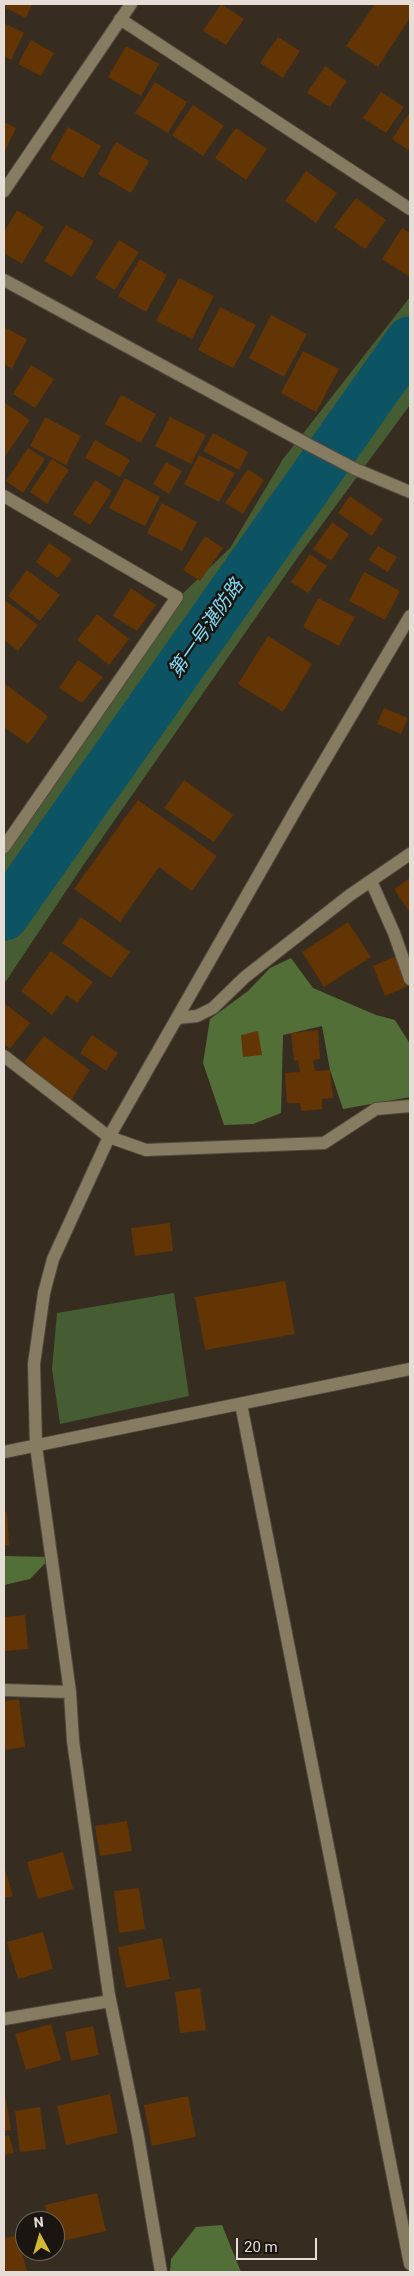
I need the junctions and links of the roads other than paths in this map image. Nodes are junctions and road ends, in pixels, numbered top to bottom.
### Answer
1 (131, 4) edge
2 (120, 19) junction
3 (4, 191) edge
4 (410, 209) edge
5 (4, 280) edge
6 (410, 492) edge
7 (4, 496) edge
8 (410, 616) edge
9 (4, 847) edge
10 (410, 854) edge
11 (371, 881) junction
12 (410, 979) edge
13 (177, 1018) junction
14 (4, 1056) edge
15 (410, 1106) edge
16 (109, 1137) junction
17 (410, 1369) edge
18 (241, 1404) junction
19 (36, 1446) junction
20 (4, 1452) edge
21 (4, 1690) edge
22 (70, 1692) junction
23 (110, 2002) junction
24 (4, 2019) edge
25 (410, 2264) edge
26 (161, 2272) edge

1 - 2 street
2 - 3 street
2 - 4 street
5 - 6 street
7 - 9 street
8 - 13 street
10 - 11 street
11 - 12 street
11 - 13 street
13 - 16 street
14 - 16 street
15 - 16 street
16 - 19 street
17 - 18 street
18 - 19 street
18 - 25 street
19 - 20 street
19 - 22 street
21 - 22 street
22 - 23 street
23 - 24 street
23 - 26 street

